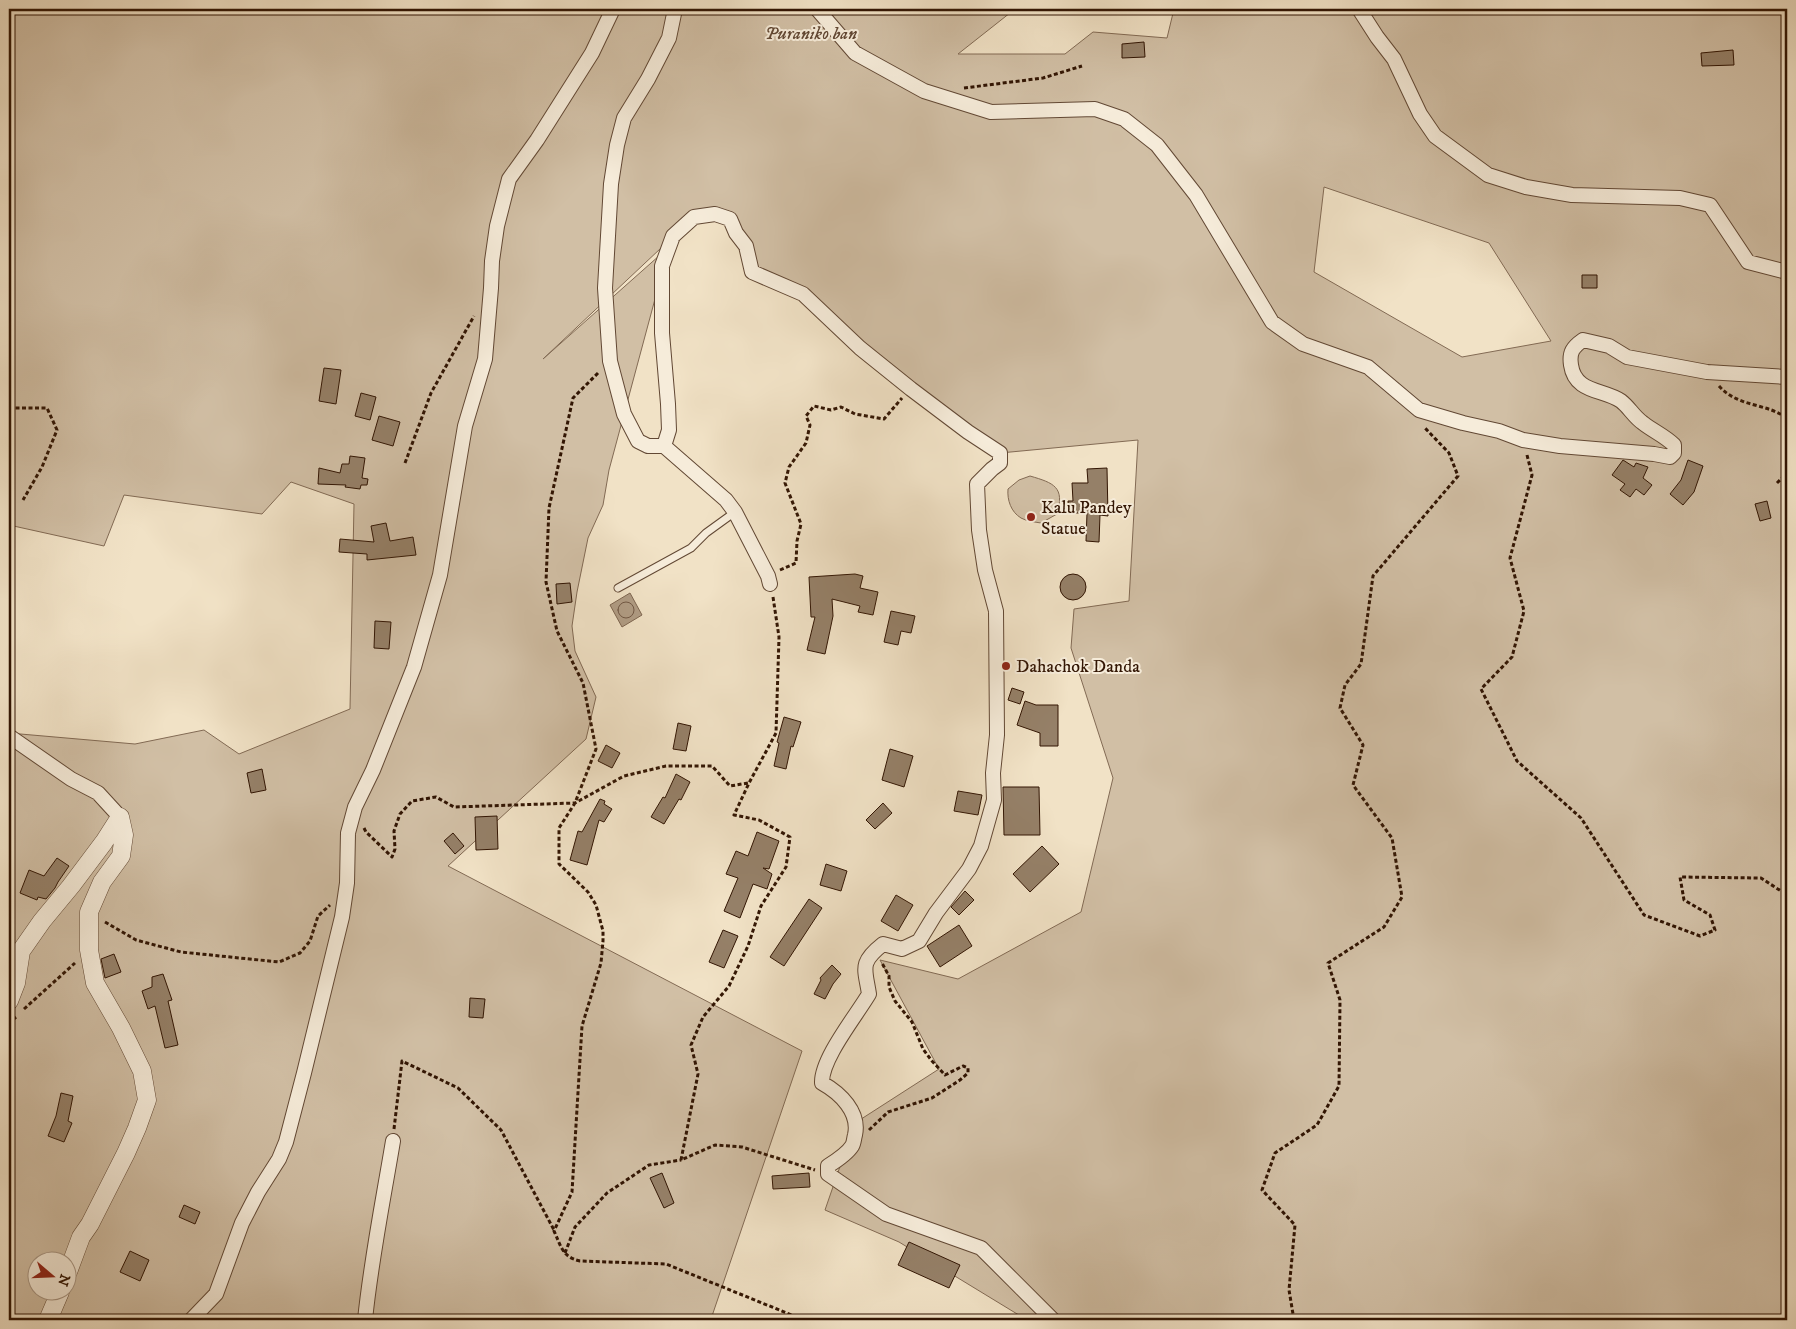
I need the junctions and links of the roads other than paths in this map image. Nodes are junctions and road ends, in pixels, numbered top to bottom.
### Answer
1 (613, 9) edge
2 (675, 9) edge
3 (817, 9) edge
4 (1359, 9) edge
5 (1787, 272) edge
6 (1787, 377) edge
7 (664, 446) junction
8 (735, 512) junction
9 (769, 580) road end
10 (618, 588) dead end
11 (9, 736) edge
12 (120, 817) junction
13 (9, 1001) edge
14 (392, 1141) road end
15 (75, 1252) edge
16 (56, 1302) edge
17 (48, 1320) edge
18 (191, 1320) edge
19 (364, 1320) edge
20 (1053, 1320) edge

1 - 18 street
2 - 7 street
3 - 6 street
4 - 5 street
7 - 8 street
7 - 20 street
8 - 9 street
8 - 10 lane
11 - 12 street
12 - 13 street
12 - 15 street
14 - 19 street
16 - 17 street

